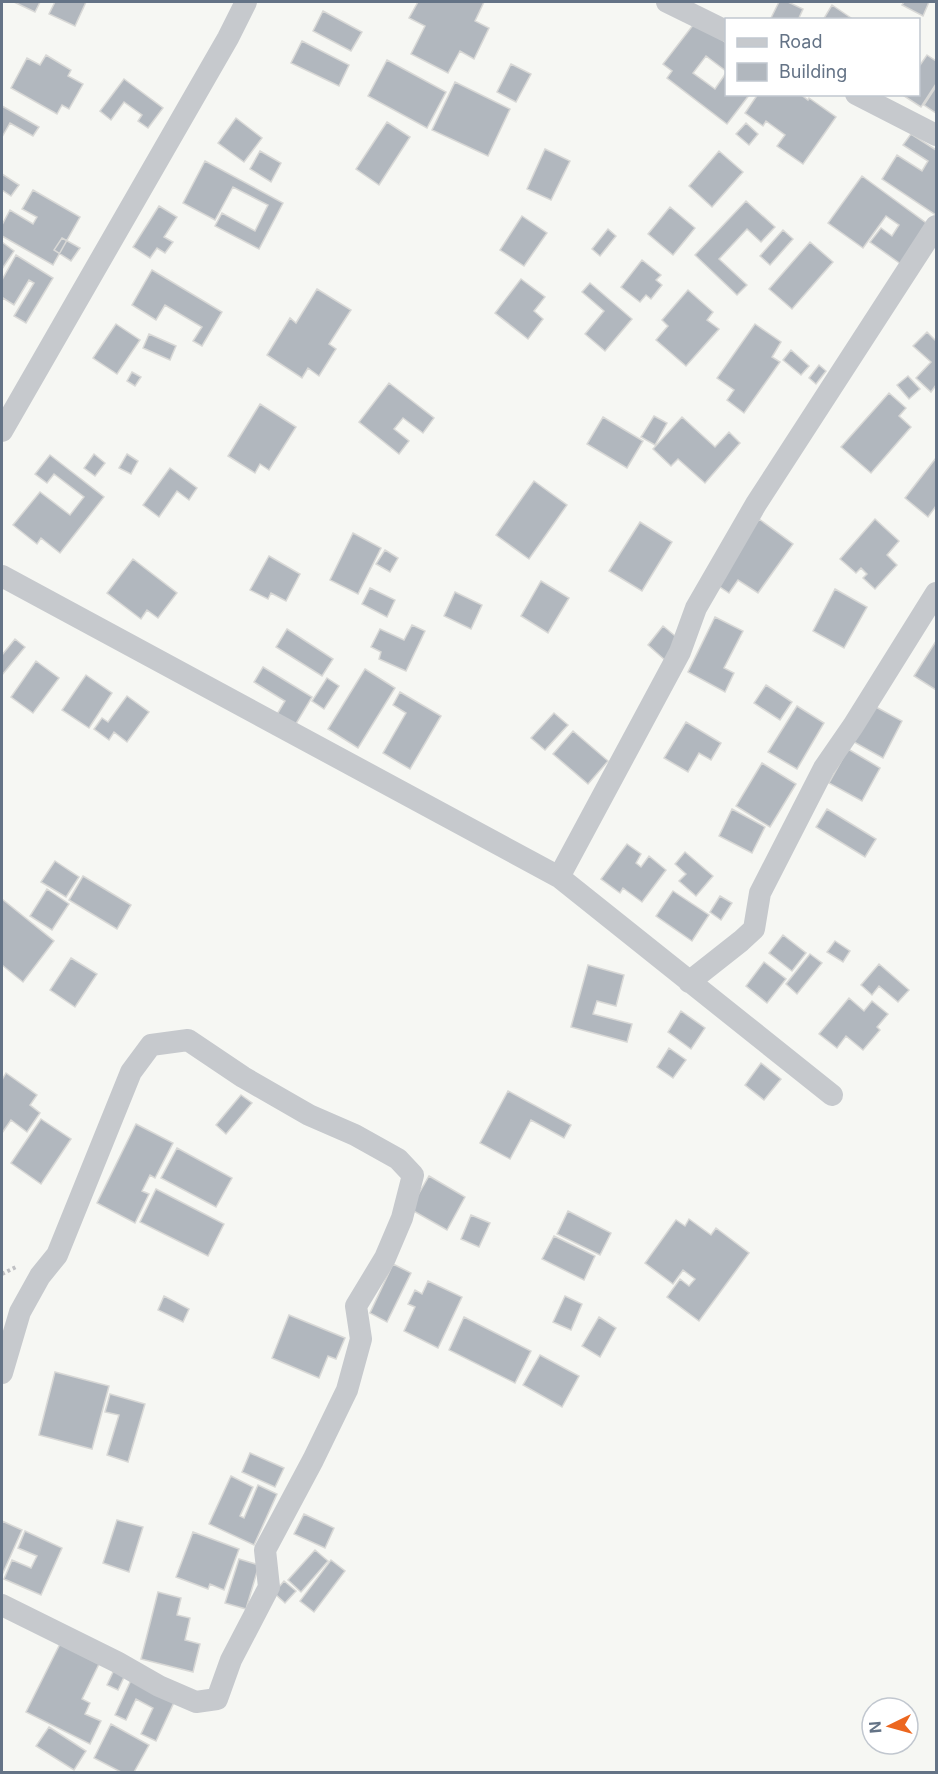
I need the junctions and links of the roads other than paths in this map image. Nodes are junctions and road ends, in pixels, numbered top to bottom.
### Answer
1 (246, 2) edge
2 (667, 2) edge
3 (725, 31) edge
4 (860, 96) edge
5 (936, 135) edge
6 (936, 226) edge
7 (2, 430) edge
8 (2, 576) edge
9 (936, 592) edge
10 (559, 877) junction
11 (689, 982) junction
12 (832, 1095) dead end
13 (2, 1373) edge
14 (2, 1605) edge

1 - 7 street
2 - 3 street
4 - 5 street
6 - 10 street
8 - 10 street
9 - 11 street
10 - 11 street
11 - 12 street
13 - 14 street

